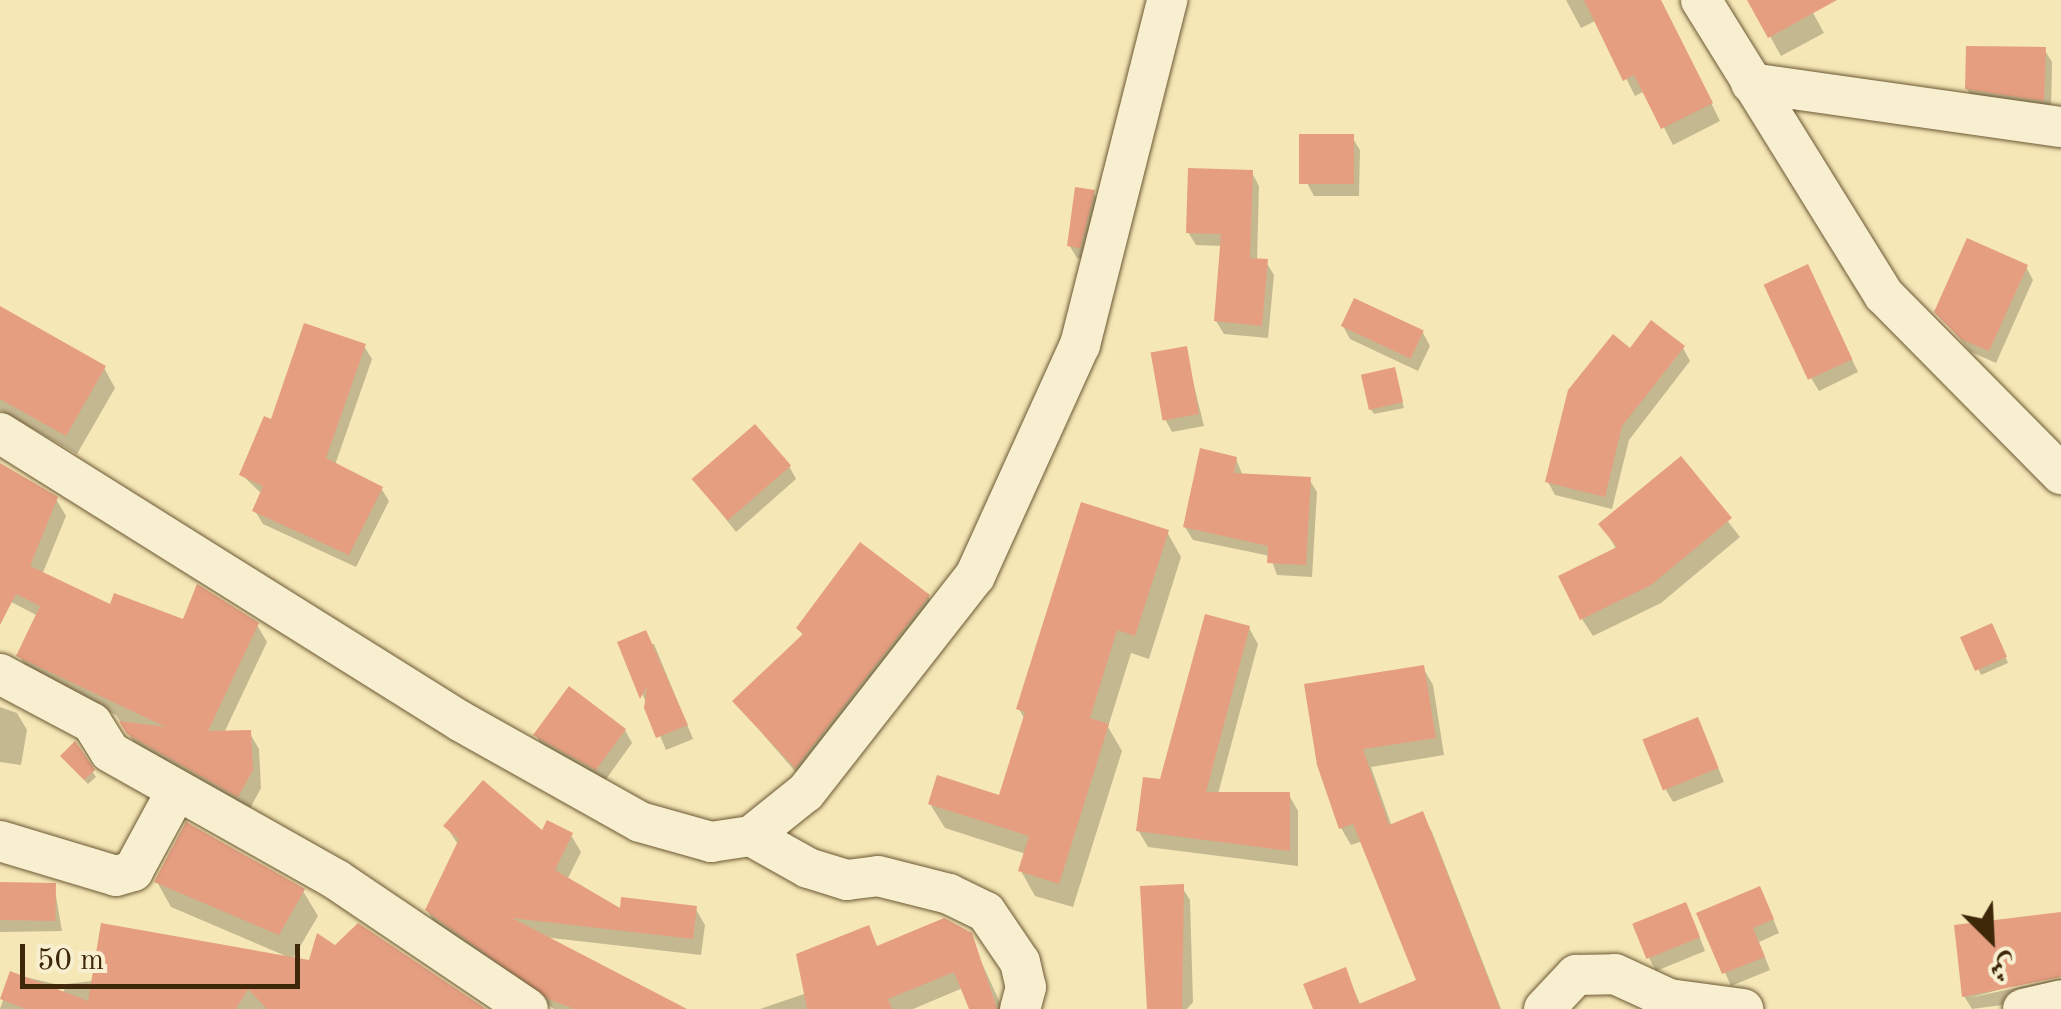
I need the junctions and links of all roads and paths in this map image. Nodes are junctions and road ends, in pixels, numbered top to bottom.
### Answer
1 (1168, 0) edge
2 (1701, 0) edge
3 (1750, 83) junction
4 (2061, 127) edge
5 (0, 433) edge
6 (2061, 474) edge
7 (0, 674) edge
8 (176, 790) junction
9 (751, 836) junction
10 (0, 841) edge
11 (2061, 1000) edge
12 (528, 1009) edge
13 (1020, 1009) edge
14 (1544, 1009) edge
15 (1742, 1009) edge
16 (2024, 1009) edge

1 - 9 street
2 - 3 street
3 - 4 street
3 - 6 street
5 - 9 street
7 - 8 street
8 - 10 street
8 - 12 street
9 - 13 street
11 - 16 street
14 - 15 street

